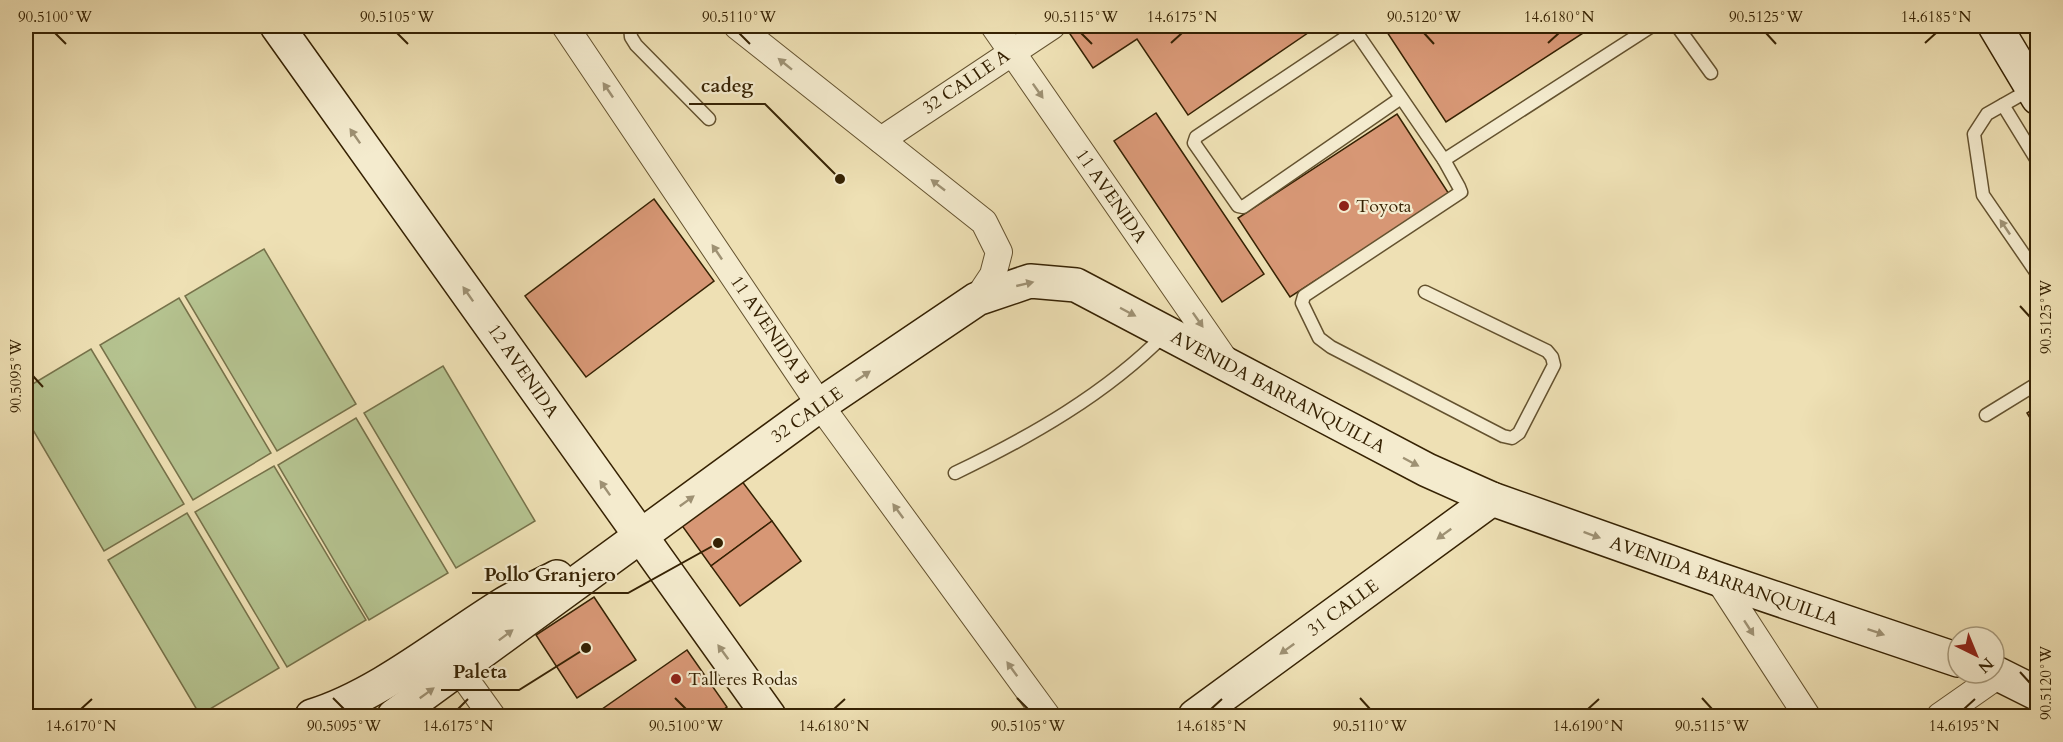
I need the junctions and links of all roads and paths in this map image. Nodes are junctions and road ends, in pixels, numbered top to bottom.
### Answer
1 (277, 26) edge
2 (565, 26) edge
3 (630, 26) edge
4 (737, 26) edge
5 (994, 26) edge
6 (1052, 26) edge
7 (1652, 26) edge
8 (1677, 26) edge
9 (1995, 26) edge
10 (1353, 28) edge
11 (1011, 52) junction
12 (1711, 73) dead end
13 (2035, 93) edge
14 (1401, 98) junction
15 (2003, 105) junction
16 (709, 119) dead end
17 (880, 140) junction
18 (1444, 160) junction
19 (2037, 162) edge
20 (2037, 275) edge
21 (1425, 292) dead end
22 (977, 299) junction
23 (1166, 333) junction
24 (1230, 367) junction
25 (2037, 383) edge
26 (820, 405) junction
27 (1986, 415) dead end
28 (955, 473) dead end
29 (1492, 499) junction
30 (639, 535) junction
31 (1718, 579) junction
32 (1946, 656) edge
33 (459, 670) junction
34 (2006, 678) edge
35 (1981, 685) edge
36 (2037, 694) edge
37 (312, 717) edge
38 (394, 717) edge
39 (492, 717) edge
40 (769, 717) edge
41 (1047, 717) edge
42 (1195, 717) edge
43 (1807, 717) edge
44 (1940, 717) edge

30 -> 1 main road, 12 AVENIDA
26 -> 2 street, 11 AVENIDA B
3 - 16 lane
17 -> 4 street
5 - 11 street, 11 AVENIDA
6 - 11 street, 32 CALLE A
7 - 18 lane
8 - 12 lane
9 - 13 main road
10 - 14 lane
10 - 14 lane
11 - 17 street, 32 CALLE A
11 -> 24 street, 11 AVENIDA
13 - 15 lane
14 - 18 lane
15 - 19 lane
20 -> 15 lane
22 -> 17 street
18 - 21 lane
22 -> 23 main road, AVENIDA BARRANQUILLA
26 -> 22 main road, 32 CALLE
23 - 24 main road, AVENIDA BARRANQUILLA
23 - 28 lane
24 -> 29 main road, AVENIDA BARRANQUILLA
25 - 27 lane
30 -> 26 main road, 32 CALLE
41 -> 26 street, 11 AVENIDA B
29 -> 31 main road, AVENIDA BARRANQUILLA
29 -> 42 main road, 31 CALLE
33 -> 30 main road, 32 CALLE
30 - 37 main road, 32 CALLE
40 -> 30 main road, 12 AVENIDA
31 -> 32 main road, AVENIDA BARRANQUILLA
31 -> 43 street
38 -> 33 main road, 32 CALLE
33 - 39 street
34 - 36 main road
35 - 44 street

